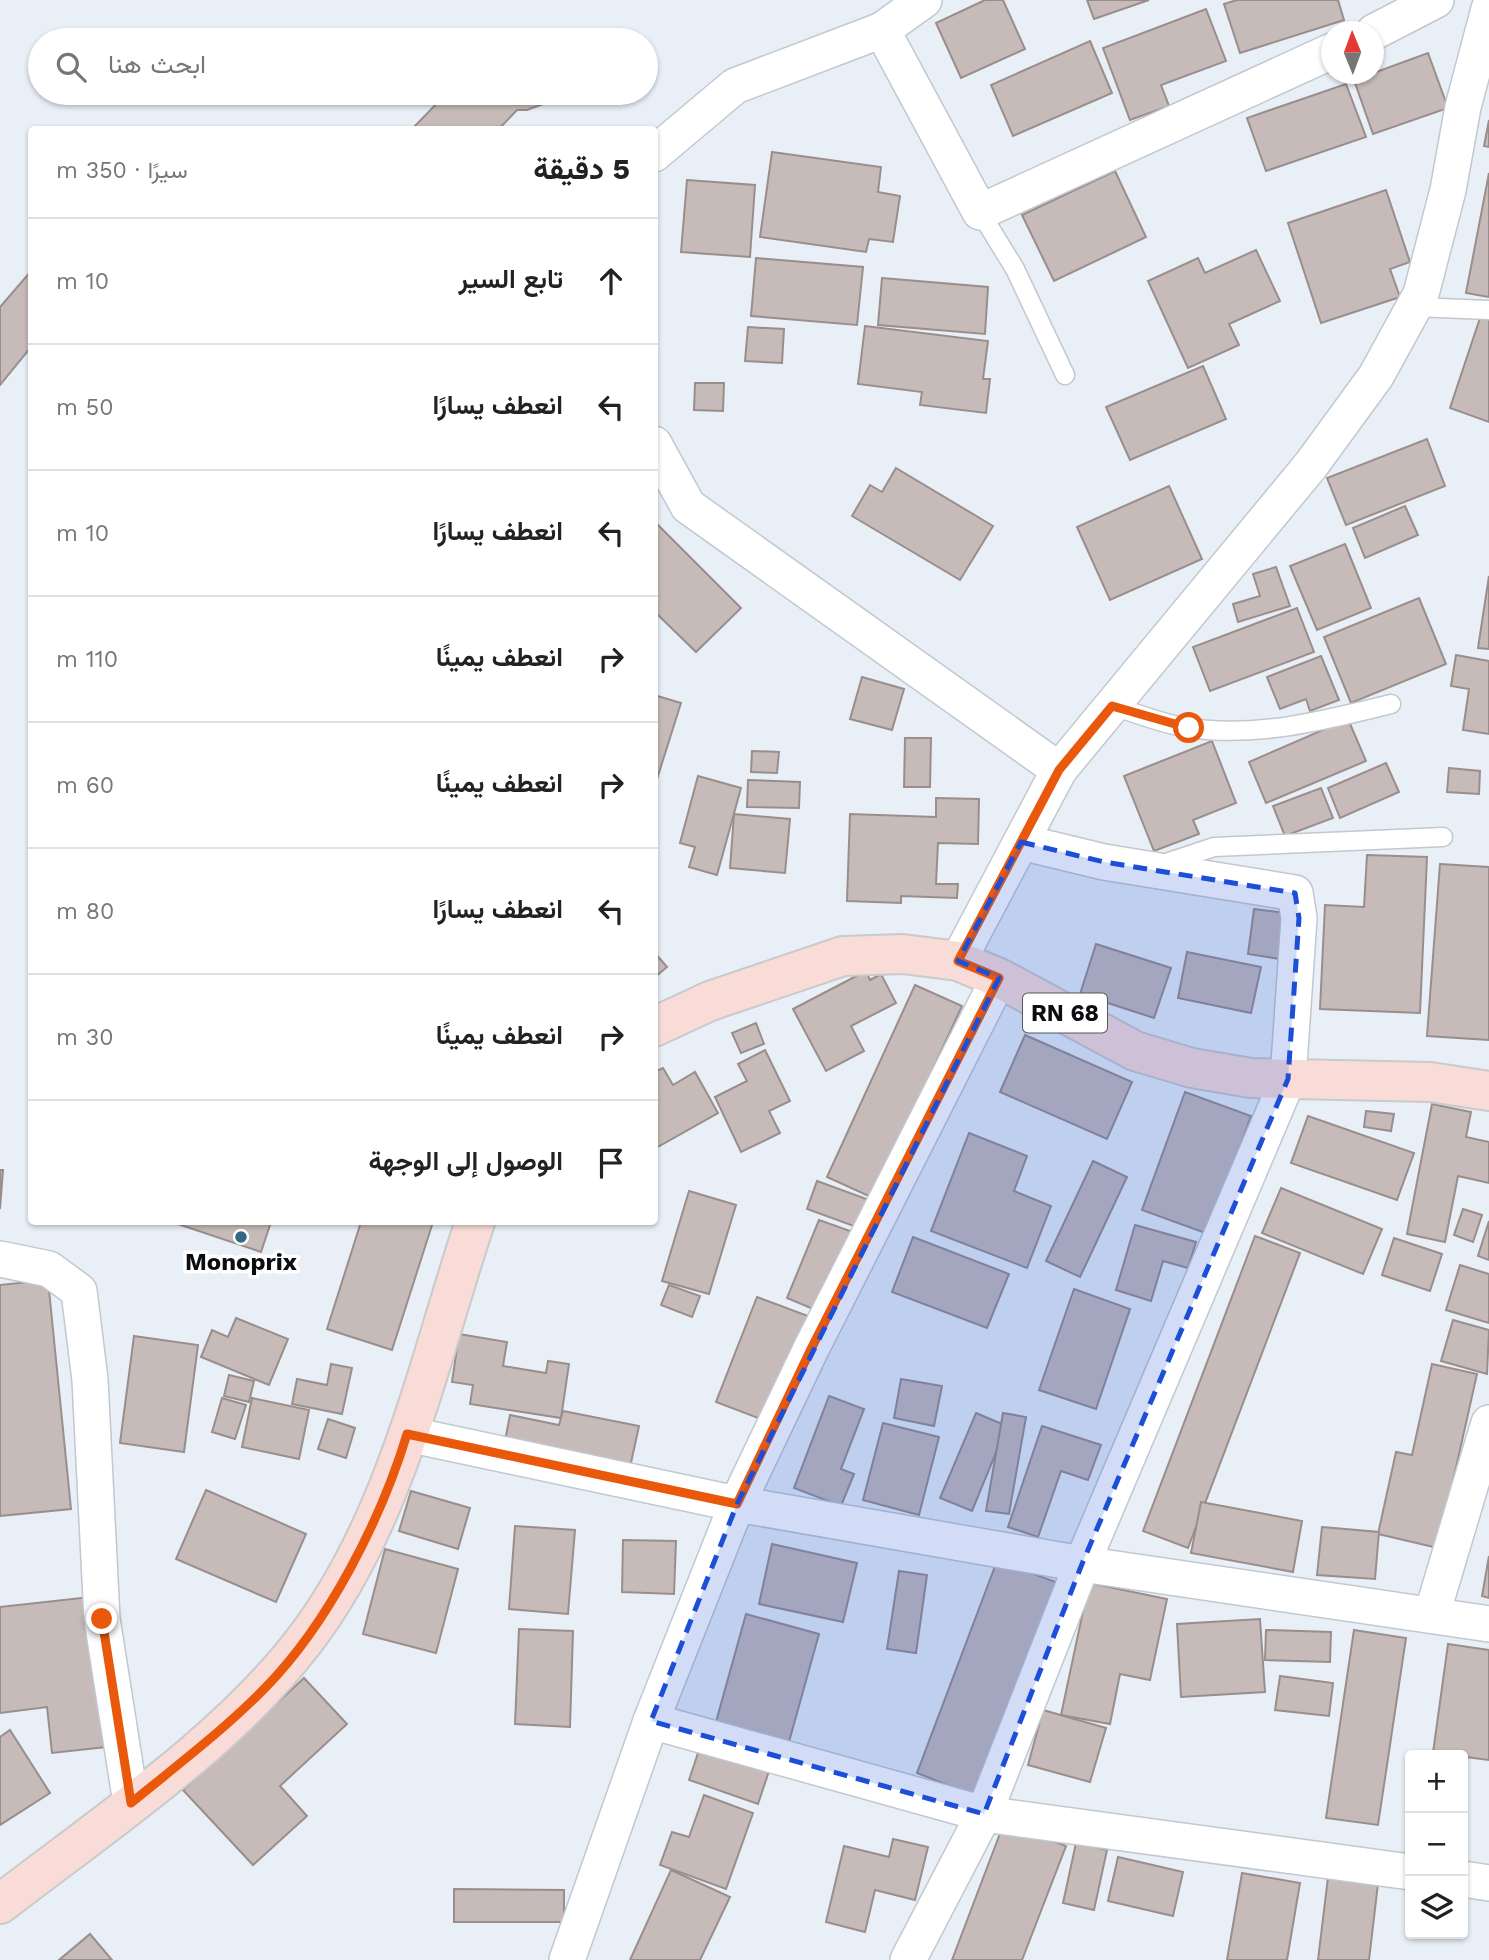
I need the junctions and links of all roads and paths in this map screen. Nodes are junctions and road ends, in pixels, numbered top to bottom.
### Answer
1 (924, 0) edge
2 (1436, 0) edge
3 (1489, 9) edge
4 (1384, 27) edge
5 (882, 30) junction
6 (1321, 56) edge
7 (658, 151) edge
8 (980, 212) junction
9 (1414, 307) junction
10 (1489, 310) edge
11 (1065, 375) dead end
12 (658, 451) edge
13 (1391, 704) dead end
14 (1112, 706) junction
15 (1059, 770) junction
16 (1443, 837) dead end
17 (1021, 842) junction
18 (1147, 869) junction
19 (958, 961) junction
20 (999, 978) junction
21 (658, 1025) edge
22 (1288, 1079) junction
23 (1489, 1091) edge
24 (474, 1225) edge
25 (0, 1259) edge
26 (1489, 1423) edge
27 (407, 1434) junction
28 (737, 1504) junction
29 (1082, 1563) junction
30 (1432, 1614) junction
31 (1489, 1624) edge
32 (651, 1721) junction
33 (131, 1803) junction
34 (984, 1814) junction
35 (1405, 1871) edge
36 (1468, 1880) edge
37 (1489, 1883) edge
38 (0, 1904) edge
39 (567, 1960) edge
40 (908, 1960) edge

1 - 5 street
2 - 4 street
3 - 9 street
5 - 7 street
5 - 8 street
6 - 8 street
8 - 11 lane
9 - 10 lane
9 - 14 street
12 - 15 street
13 - 14 lane
14 - 15 street
15 - 17 street
16 - 18 lane
17 - 18 street
17 - 19 street
18 - 22 street
19 - 20 main road, RN 68
19 - 21 main road, RN 68
20 - 22 main road, RN 68
20 - 28 street
22 - 23 main road, RN 68
22 - 29 street
24 - 27 main road
25 - 33 street
26 - 30 street
27 - 28 street
27 - 33 main road
28 - 29 street
28 - 32 street
29 - 30 street
29 - 34 street
30 - 31 street
32 - 34 street
32 - 39 street
33 - 38 main road
34 - 35 street
34 - 40 street
36 - 37 street

